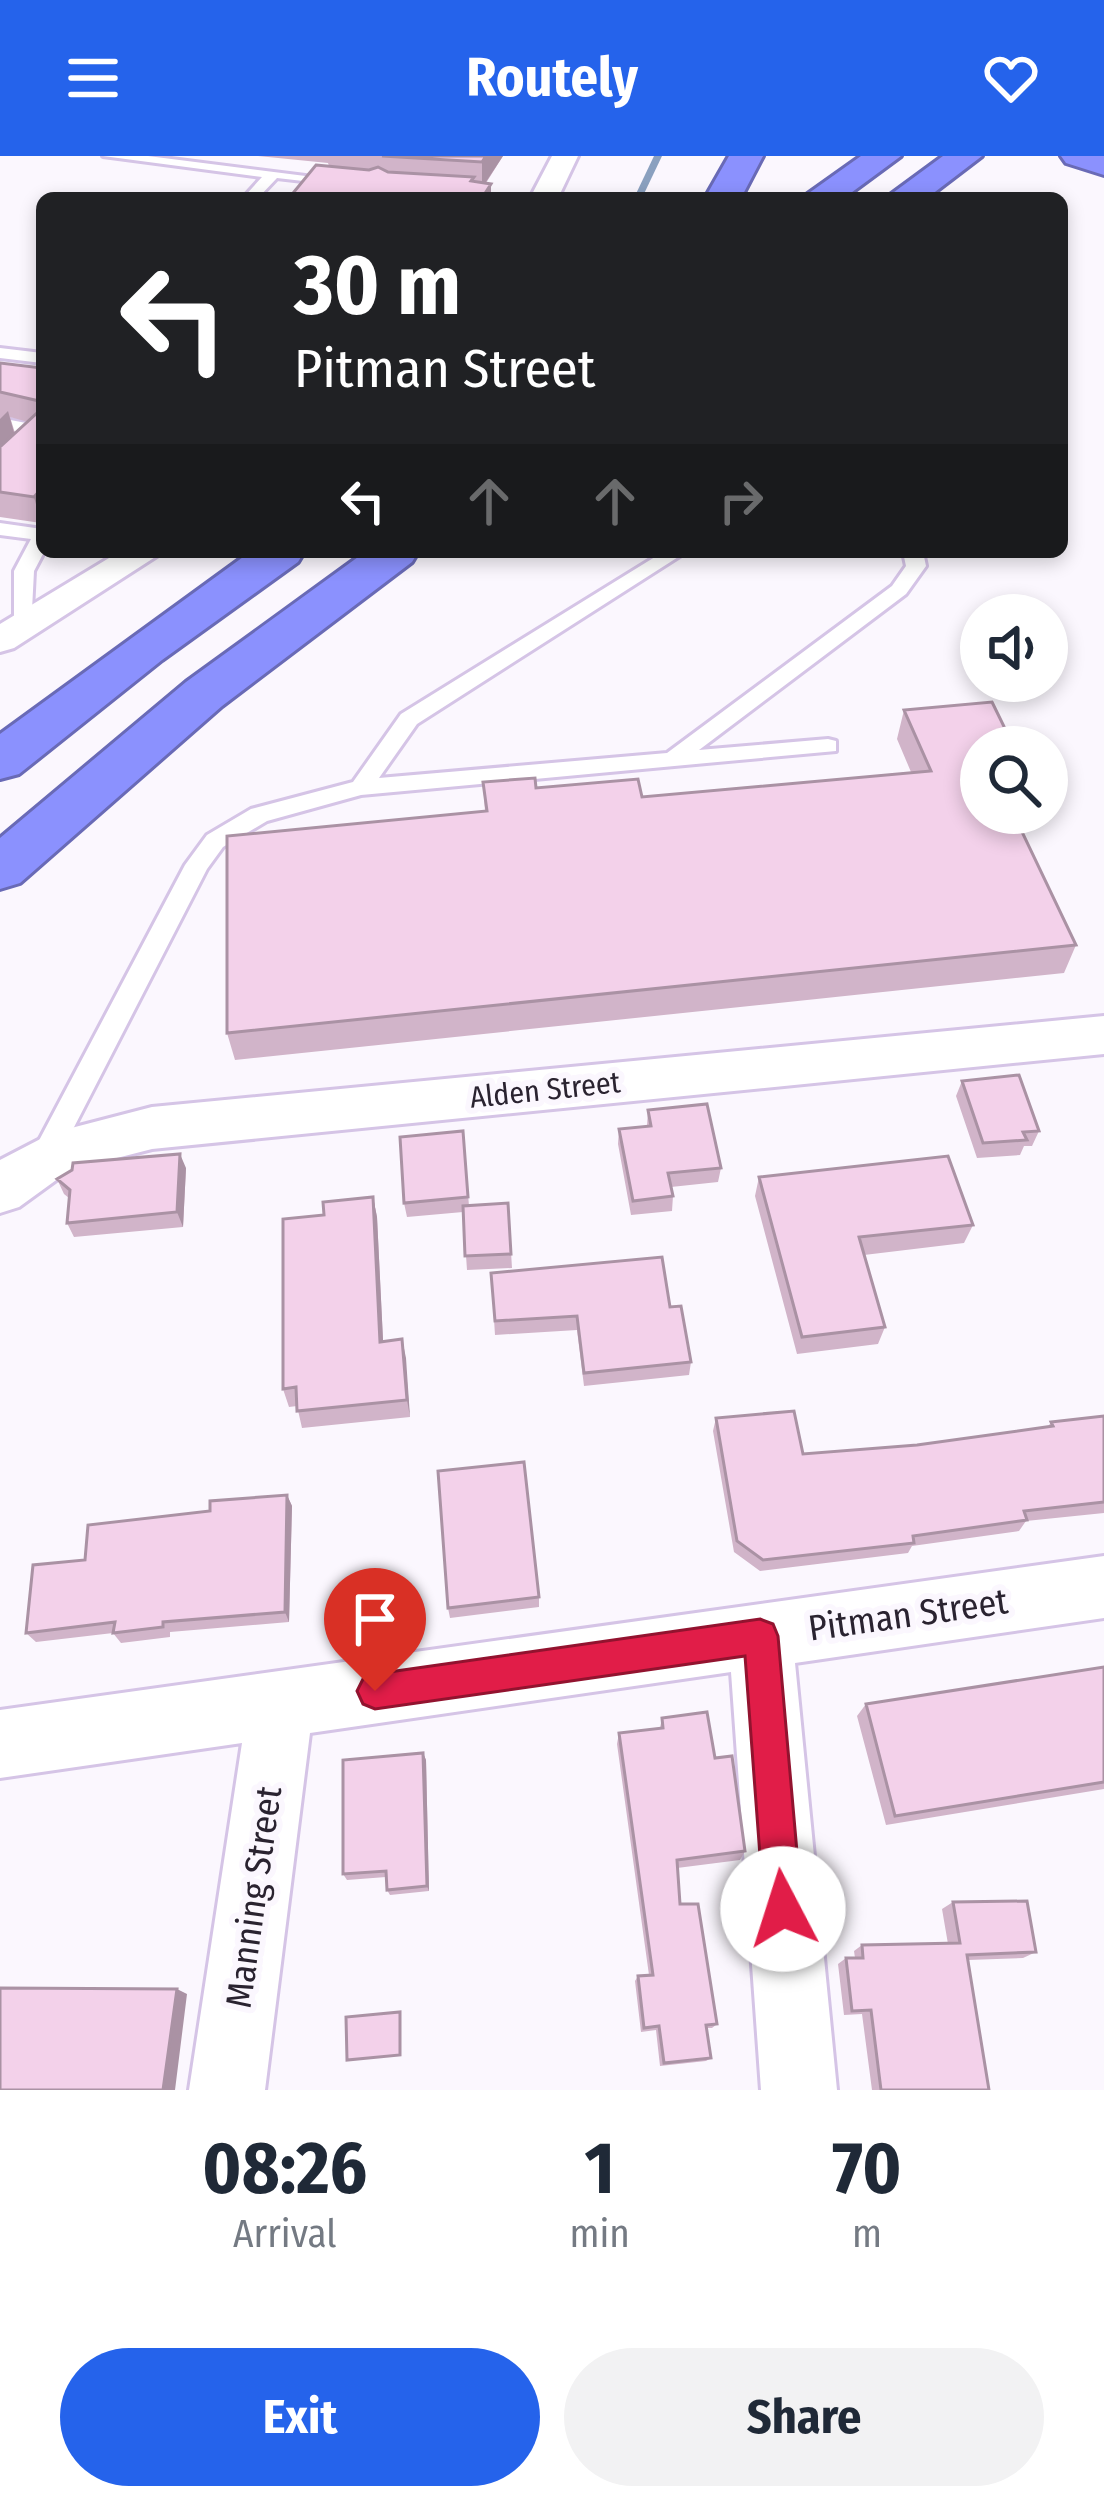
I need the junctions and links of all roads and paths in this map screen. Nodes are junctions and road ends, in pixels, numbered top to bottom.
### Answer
1 (110, 156) edge
2 (565, 156) edge
3 (746, 156) edge
4 (884, 156) edge
5 (965, 156) edge
6 (1078, 156) edge
7 (1104, 165) edge
8 (272, 175) junction
9 (352, 183) edge
10 (434, 191) edge
11 (256, 192) edge
12 (443, 192) edge
13 (547, 192) edge
14 (725, 192) edge
15 (829, 192) edge
16 (913, 192) edge
17 (0, 353) edge
18 (36, 357) edge
19 (0, 423) edge
20 (0, 470) edge
21 (0, 529) edge
22 (36, 535) edge
23 (36, 548) edge
24 (136, 558) edge
25 (273, 558) edge
26 (387, 558) edge
27 (666, 558) edge
28 (914, 558) edge
29 (12, 632) edge
30 (828, 746) dead end
31 (673, 760) junction
32 (0, 761) edge
33 (361, 787) junction
34 (0, 869) edge
35 (1104, 1035) edge
36 (44, 1158) junction
37 (0, 1191) edge
38 (1104, 1587) edge
39 (760, 1636) junction
40 (281, 1705) junction
41 (0, 1744) edge
42 (227, 2090) edge
43 (799, 2090) edge

1 - 8 lane
2 - 13 street
3 - 14 highway
4 - 15 highway
5 - 16 highway
6 - 7 highway
8 - 9 lane
8 - 11 lane
10 - 12 lane
17 - 18 lane
19 - 20 lane
21 - 22 lane
23 - 29 lane
24 - 29 street
25 - 32 highway
26 - 34 highway
27 - 33 lane
28 - 31 lane
30 - 31 lane
31 - 33 lane
33 - 36 lane
35 - 36 street, Alden Street
36 - 37 street, Alden Street
38 - 39 street, Pitman Street
39 - 40 street, Pitman Street
39 - 43 street
40 - 41 street, Pitman Street
40 - 42 street, Manning Street

